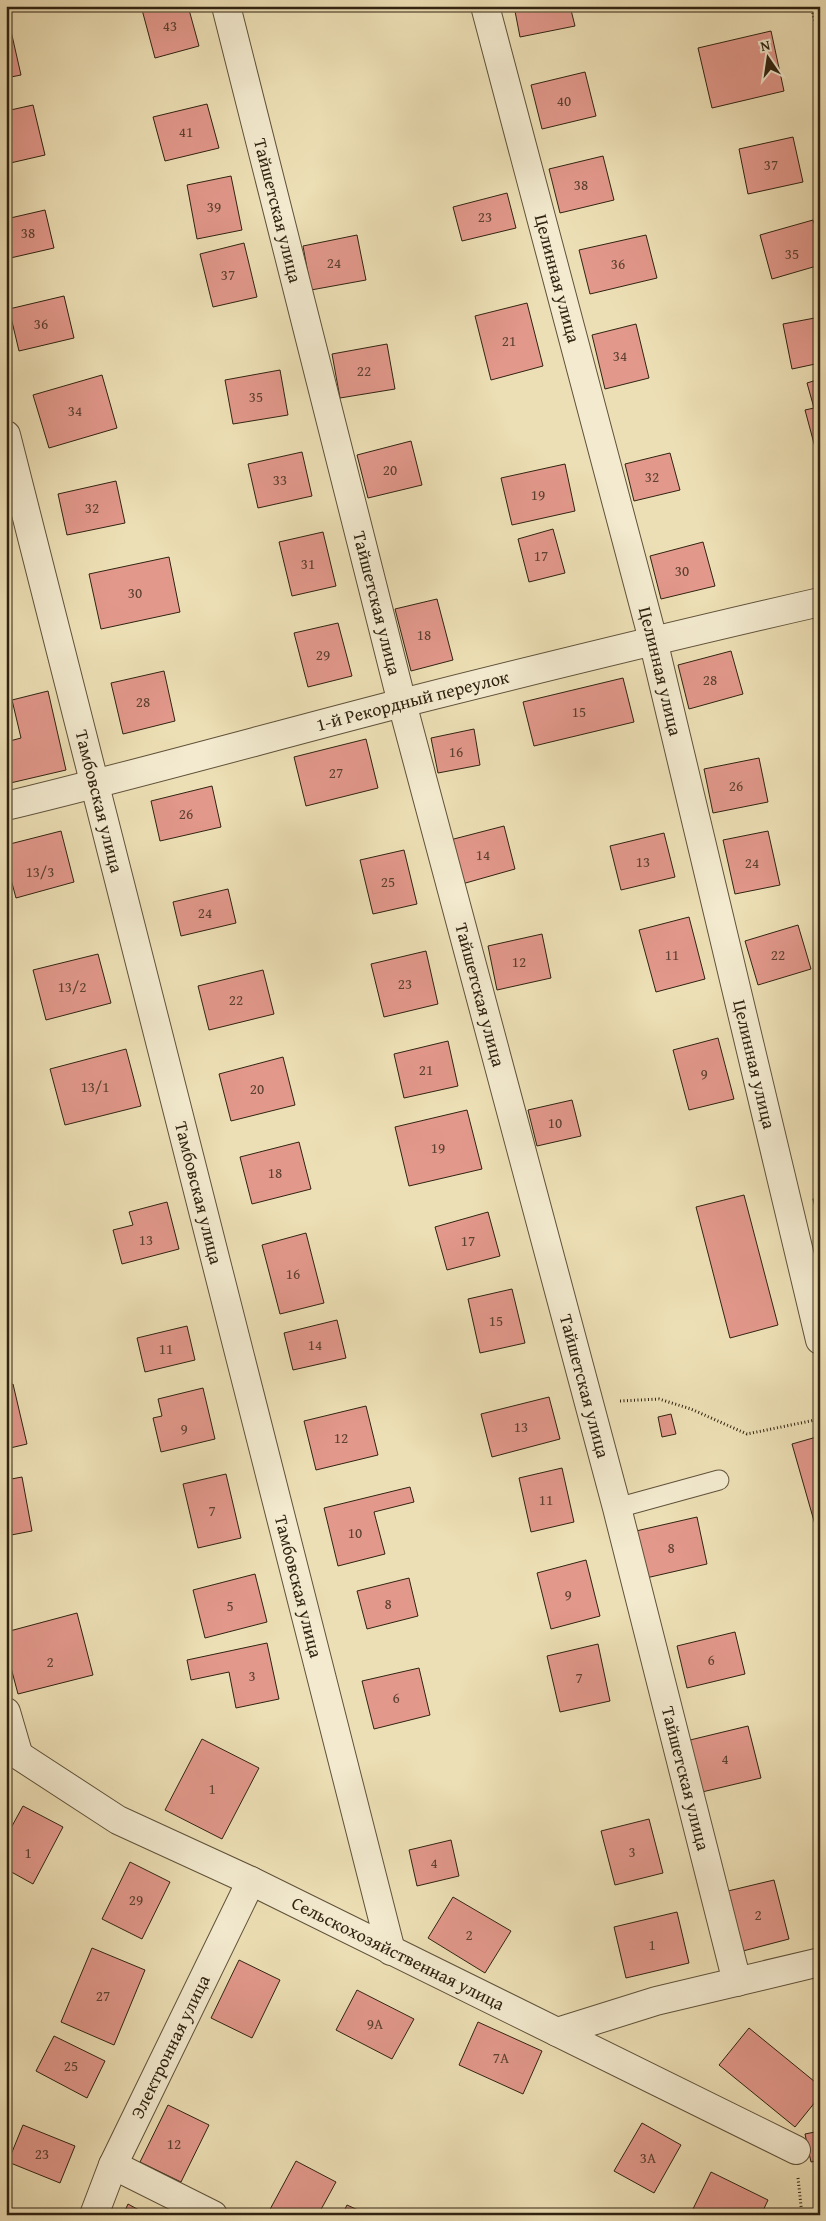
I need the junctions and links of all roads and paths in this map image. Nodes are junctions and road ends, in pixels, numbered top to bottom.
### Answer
1 (226, 6) edge
2 (485, 6) edge
3 (811, 6) edge
4 (820, 42) edge
5 (6, 435) edge
6 (820, 602) edge
7 (653, 640) junction
8 (402, 703) junction
9 (96, 784) junction
10 (6, 806) edge
11 (820, 1340) edge
12 (590, 1407) junction
13 (820, 1419) edge
14 (719, 1480) dead end
15 (616, 1508) junction
16 (6, 1712) edge
17 (12, 1750) edge
18 (251, 1881) junction
19 (391, 1951) junction
20 (820, 1962) edge
21 (737, 1982) junction
22 (556, 2032) junction
23 (796, 2150) joint
24 (113, 2165) junction
25 (94, 2215) edge
26 (213, 2215) edge
27 (802, 2215) edge

1 - 8 street, Тайшетская улица
2 - 7 street, Целинная улица
3 - 4 path
5 - 9 street, Тамбовская улица
6 - 7 street, 1-й Рекордный переулок
7 - 8 street, 1-й Рекордный переулок
7 - 11 street, Целинная улица
8 - 9 street, 1-й Рекордный переулок
8 - 12 street, Тайшетская улица
9 - 10 street, 1-й Рекордный переулок
9 - 19 street, Тамбовская улица
12 - 13 path
12 - 15 street, Тайшетская улица
14 - 15 lane
15 - 21 street, Тайшетская улица
16 - 17 street
17 - 18 street, Сельскохозяйственная улица
18 - 19 street, Сельскохозяйственная улица
18 - 24 street, Электронная улица
19 - 22 street, Сельскохозяйственная улица
20 - 21 street
21 - 22 street
22 - 23 street, Сельскохозяйственная улица
23 - 27 path
24 - 25 street, Электронная улица
24 - 26 street

